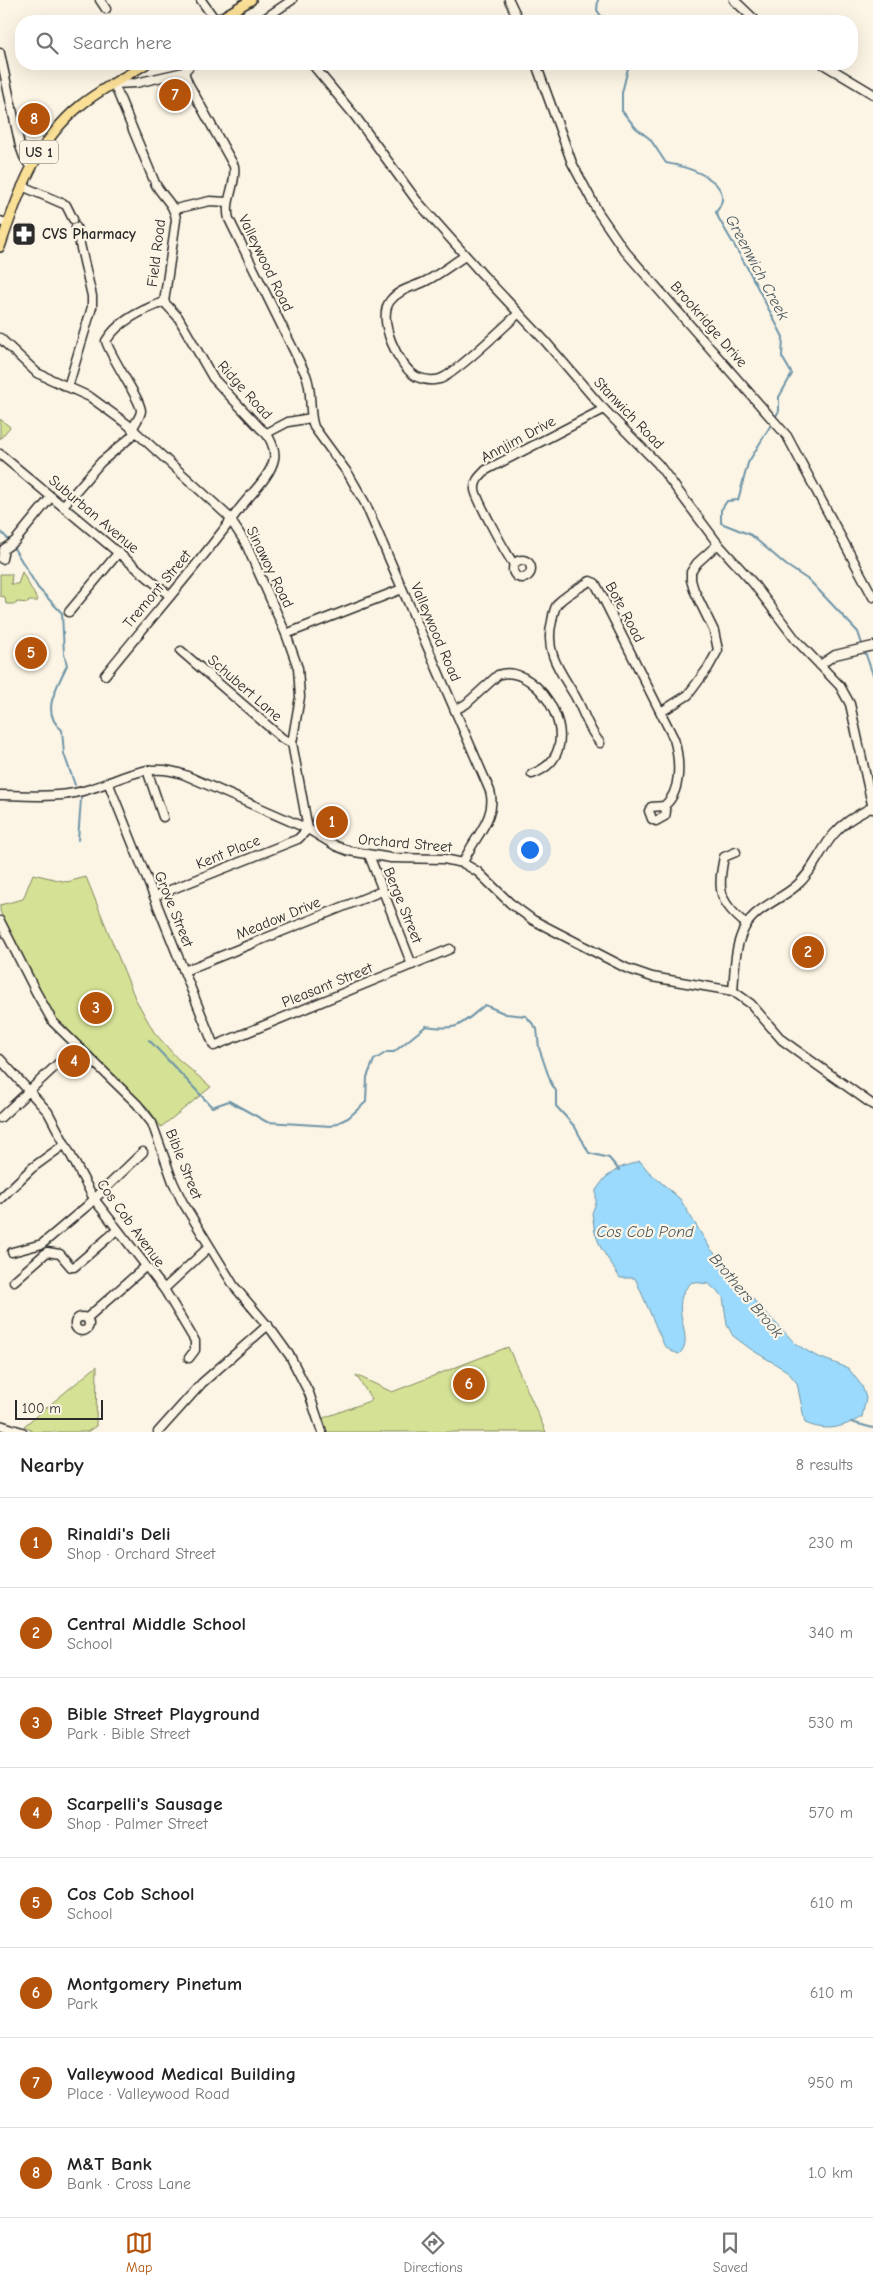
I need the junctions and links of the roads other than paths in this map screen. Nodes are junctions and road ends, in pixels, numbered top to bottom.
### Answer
1 (100, 0) edge
2 (201, 0) edge
3 (251, 0) edge
4 (292, 0) edge
5 (509, 0) edge
6 (734, 0) edge
7 (106, 9) dead end
8 (212, 15) edge
9 (226, 15) edge
10 (272, 15) edge
11 (516, 15) edge
12 (750, 15) edge
13 (0, 53) edge
14 (136, 70) edge
15 (317, 70) edge
16 (538, 70) edge
17 (833, 70) edge
18 (184, 72) joint
19 (114, 84) junction
20 (873, 94) edge
21 (31, 168) junction
22 (22, 186) junction
23 (227, 202) junction
24 (175, 209) junction
25 (73, 219) dead end
26 (4, 222) edge
27 (76, 227) dead end
28 (0, 247) edge
29 (465, 256) junction
30 (164, 302) junction
31 (519, 314) junction
32 (0, 338) edge
33 (68, 387) junction
34 (604, 409) junction
35 (311, 418) junction
36 (133, 430) junction
37 (267, 433) junction
38 (0, 454) edge
39 (51, 496) junction
40 (63, 506) junction
41 (231, 521) junction
42 (718, 544) junction
43 (118, 552) junction
44 (2, 560) dead end
45 (514, 564) dead end
46 (402, 589) junction
47 (170, 596) junction
48 (873, 597) edge
49 (69, 612) dead end
50 (286, 634) junction
51 (872, 646) edge
52 (181, 651) dead end
53 (820, 665) junction
54 (105, 675) dead end
55 (455, 710) junction
56 (661, 712) junction
57 (292, 743) junction
58 (600, 744) dead end
59 (147, 770) junction
60 (532, 774) dead end
61 (108, 782) junction
62 (0, 794) edge
63 (664, 806) dead end
64 (872, 808) edge
65 (163, 817) dead end
66 (308, 829) junction
67 (736, 852) dead end
68 (369, 855) junction
69 (463, 863) junction
70 (382, 891) junction
71 (155, 896) junction
72 (0, 921) edge
73 (746, 924) junction
74 (450, 948) dead end
75 (412, 965) junction
76 (184, 971) junction
77 (733, 991) junction
78 (77, 1046) junction
79 (214, 1046) joint
80 (0, 1058) edge
81 (30, 1091) junction
82 (873, 1105) edge
83 (0, 1118) edge
84 (65, 1144) junction
85 (143, 1152) dead end
86 (0, 1199) edge
87 (94, 1199) junction
88 (117, 1230) junction
89 (209, 1247) junction
90 (12, 1252) dead end
91 (145, 1267) junction
92 (14, 1281) dead end
93 (164, 1289) junction
94 (86, 1318) dead end
95 (268, 1325) junction
96 (189, 1358) dead end
97 (0, 1425) edge
98 (22, 1432) edge
99 (158, 1432) edge
100 (322, 1432) edge

1 - 7 street
2 - 8 street
3 - 9 main road
4 - 10 street
5 - 11 street
6 - 12 street
13 - 21 street
14 - 19 main road, US 1
15 - 29 street, Stanwich Road
16 - 48 street, Brookridge Drive
17 - 20 street
18 - 19 street
18 - 23 street, Valleywood Road
19 - 21 main road, US 1
19 - 24 street, Field Road
21 - 22 main road, US 1
22 - 25 street
22 - 26 main road, US 1
23 - 24 street, Valleywood Road
23 - 35 street, Valleywood Road
24 - 30 street, Field Road
26 - 28 main road, US 1
27 - 33 street
29 - 31 street, Stanwich Road
29 - 31 street
30 - 36 street, Field Road
30 - 37 street, Ridge Road
31 - 34 street, Stanwich Road
32 - 33 street, Sinawoy Road
33 - 36 street, Sinawoy Road
34 - 42 street, Stanwich Road
34 - 45 street, Annjim Drive
35 - 37 street
35 - 46 street, Valleywood Road
36 - 40 street
36 - 41 street, Sinawoy Road
37 - 41 street, Ridge Road
38 - 39 street, Suburban Avenue
39 - 40 street, Suburban Avenue
39 - 44 street
40 - 43 street, Suburban Avenue
41 - 47 street, Tremont Street
41 - 50 street, Sinawoy Road
42 - 53 street, Stanwich Road
42 - 56 street
43 - 47 street, Suburban Avenue
43 - 49 street
46 - 50 street
46 - 55 street, Valleywood Road
47 - 54 street, Tremont Street
50 - 57 street, Sinawoy Road
51 - 53 street
52 - 57 street, Schubert Lane
53 - 64 street, Stanwich Road
55 - 60 street
55 - 69 street, Valleywood Road
56 - 58 street, Bote Road
56 - 63 street, Bote Road
57 - 66 street, Sinawoy Road
59 - 61 street, Orchard Street
59 - 65 street
59 - 66 street, Orchard Street
61 - 62 street, Orchard Street
61 - 71 street, Grove Street
64 - 73 street
66 - 68 street, Orchard Street
66 - 71 street, Kent Place
67 - 73 street
68 - 69 street, Orchard Street
68 - 70 street, Berge Street
69 - 77 street, Orchard Street
70 - 75 street, Berge Street
70 - 76 street, Meadow Drive
71 - 76 street, Grove Street
72 - 78 street, Bible Street
73 - 77 street
74 - 75 street, Pleasant Street
75 - 79 street, Pleasant Street
76 - 79 street, Grove Street
77 - 82 street, Orchard Street
78 - 81 street
78 - 89 street, Bible Street
80 - 81 street, Cos Cob Avenue
81 - 83 street
81 - 84 street, Cos Cob Avenue
84 - 86 street
84 - 87 street, Cos Cob Avenue
85 - 87 street
87 - 88 street, Cos Cob Avenue
87 - 90 street
88 - 91 street, Cos Cob Avenue
88 - 92 street
89 - 93 street
89 - 95 street, Bible Street
91 - 93 street, Cos Cob Avenue
91 - 94 street
93 - 96 street, Cos Cob Avenue
95 - 99 street
95 - 100 street, Bible Street
97 - 98 street

